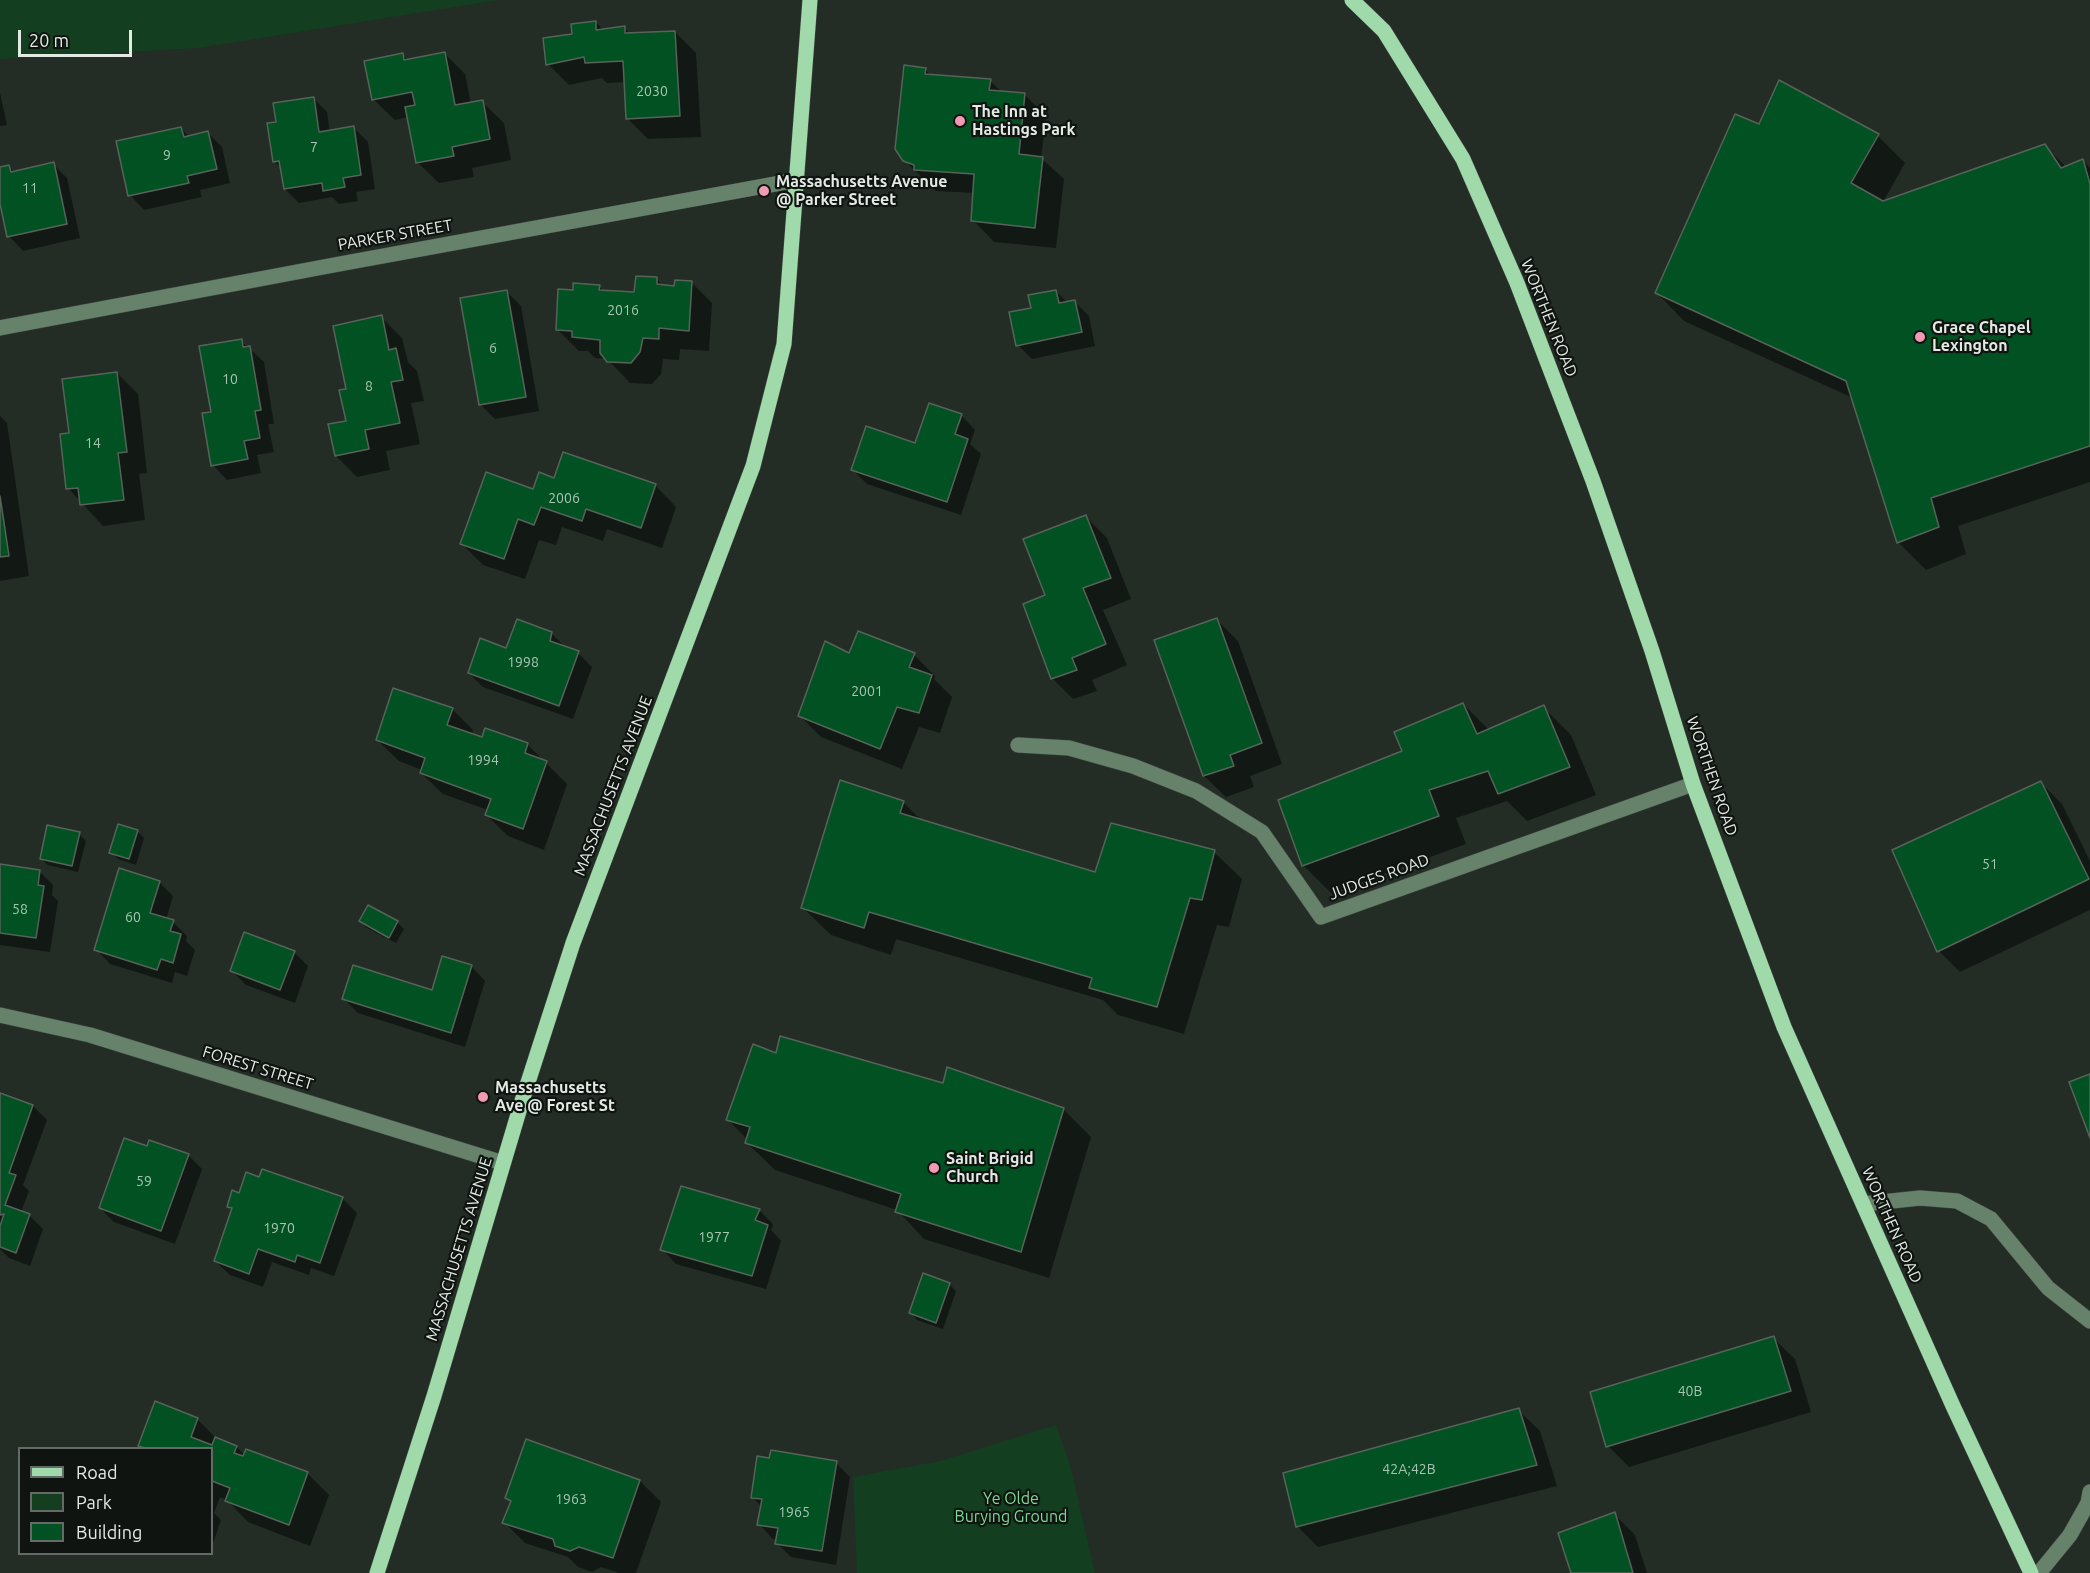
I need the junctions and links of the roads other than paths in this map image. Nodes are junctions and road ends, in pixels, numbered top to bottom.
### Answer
1 (810, 0) edge
2 (1352, 0) edge
3 (797, 180) junction
4 (0, 328) edge
5 (1018, 745) dead end
6 (1694, 784) junction
7 (0, 1015) edge
8 (503, 1163) junction
9 (1863, 1204) junction
10 (2090, 1321) edge
11 (2090, 1492) edge
12 (377, 1573) edge
13 (2031, 1573) edge
14 (2040, 1573) edge

1 - 3 main road, MASSACHUSETTS AVENUE
2 - 6 main road, WORTHEN ROAD
3 - 4 street, PARKER STREET
3 - 8 main road, MASSACHUSETTS AVENUE
5 - 6 street, JUDGES ROAD
6 - 9 main road, WORTHEN ROAD
7 - 8 street, FOREST STREET
8 - 12 main road, MASSACHUSETTS AVENUE
9 - 10 street
9 - 13 main road, WORTHEN ROAD
11 - 14 street

